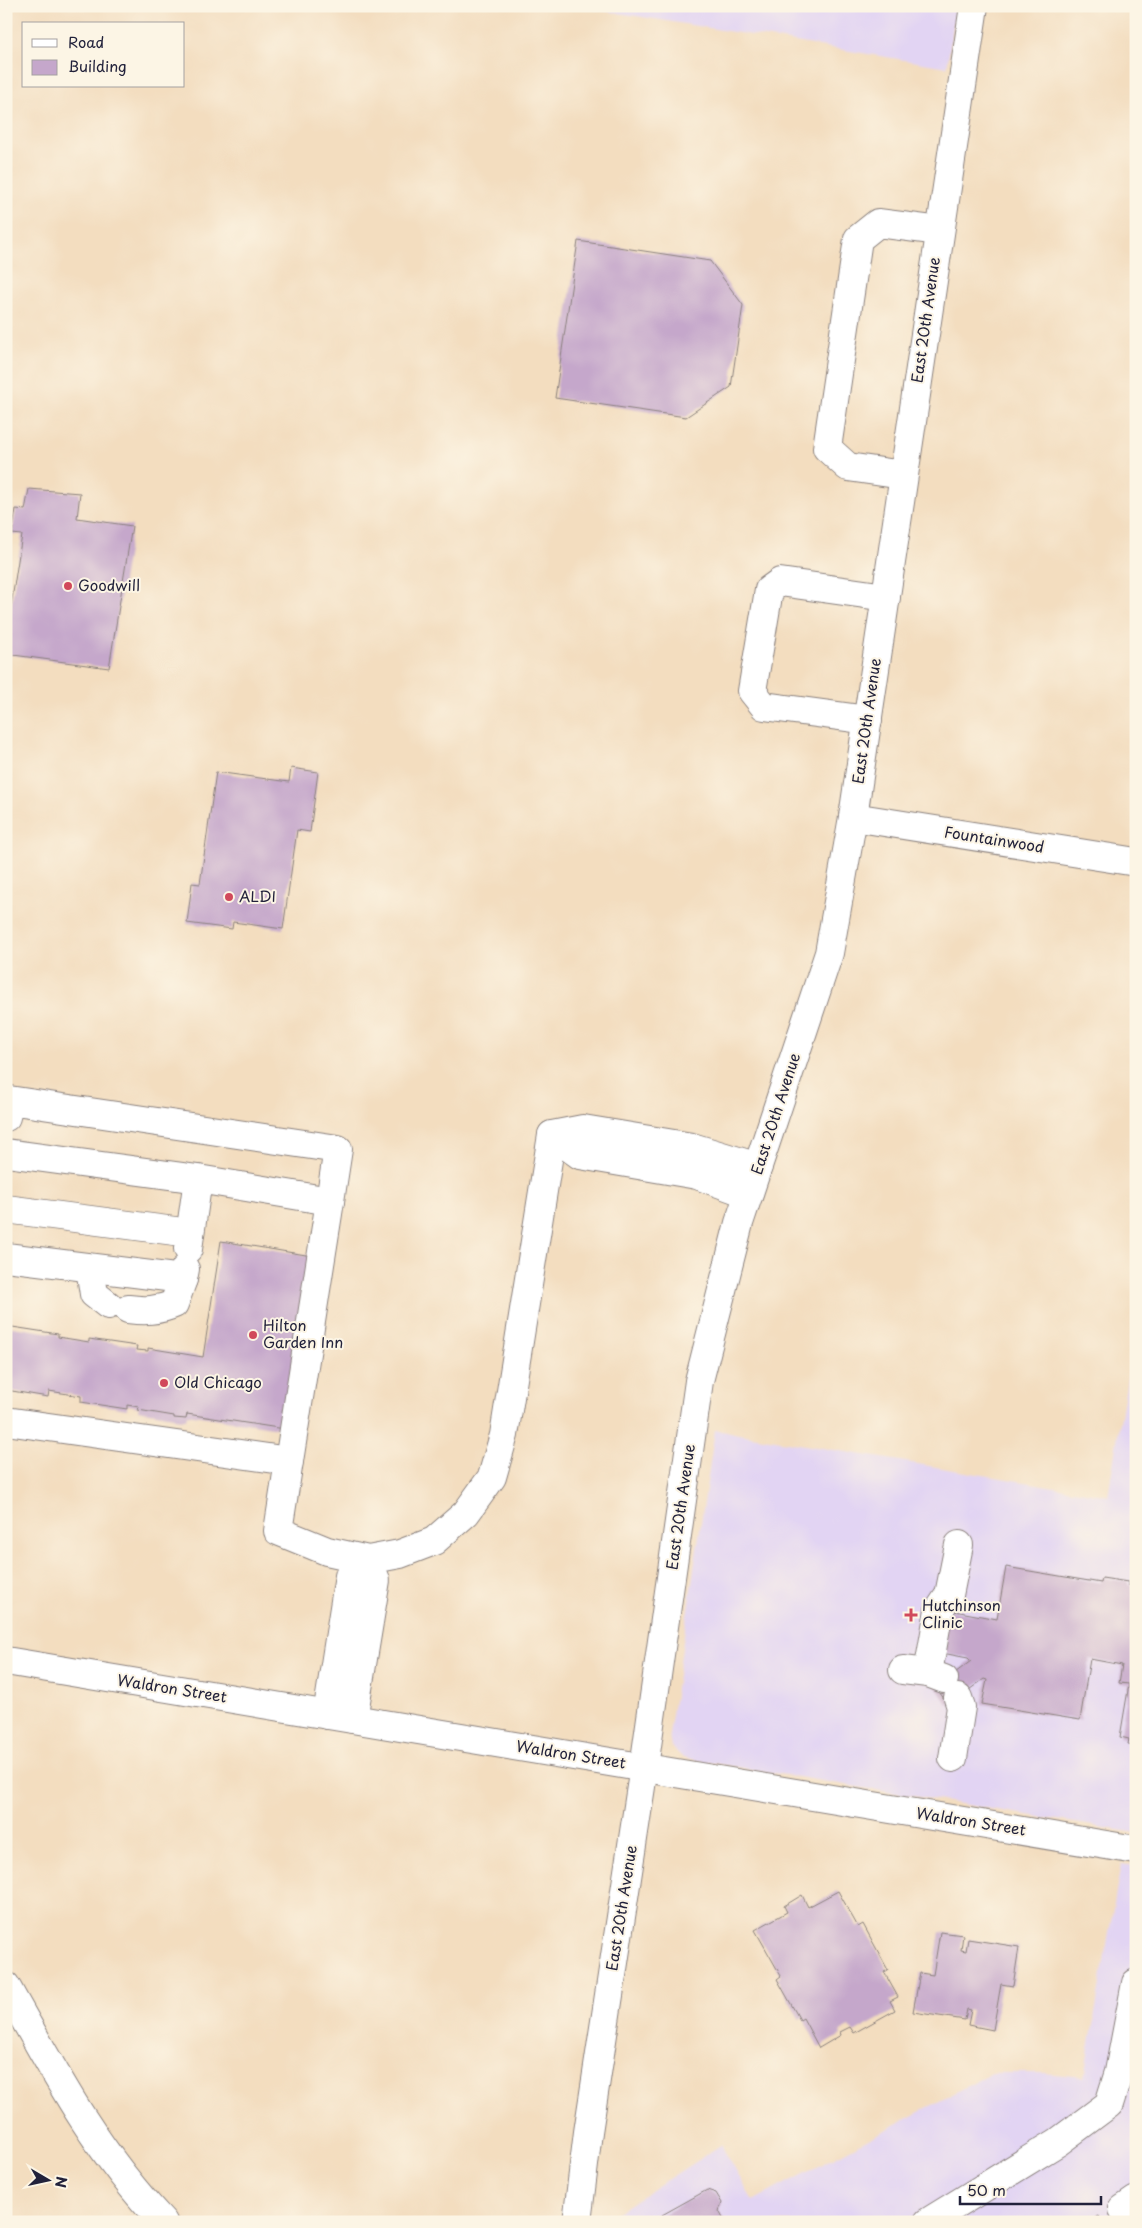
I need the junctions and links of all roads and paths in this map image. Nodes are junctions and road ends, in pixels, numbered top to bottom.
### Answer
1 (974, 6) edge
2 (940, 231) junction
3 (904, 475) junction
4 (886, 597) junction
5 (868, 720) junction
6 (853, 817) junction
7 (1136, 862) edge
8 (6, 1117) edge
9 (552, 1135) junction
10 (6, 1152) edge
11 (758, 1167) junction
12 (198, 1179) junction
13 (749, 1194) junction
14 (330, 1201) junction
15 (6, 1209) edge
16 (6, 1257) edge
17 (187, 1258) junction
18 (90, 1268) junction
19 (6, 1421) edge
20 (289, 1461) junction
21 (960, 1545) dead end
22 (368, 1560) junction
23 (6, 1661) edge
24 (340, 1717) junction
25 (953, 1758) dead end
26 (644, 1767) junction
27 (1136, 1850) edge
28 (1136, 1983) edge
29 (6, 1986) edge
30 (1131, 2038) edge
31 (163, 2222) edge
32 (576, 2222) edge
33 (928, 2222) edge

1 - 2 street, East 20th Avenue
2 - 3 street, East 20th Avenue
2 - 3 street
3 - 4 street, East 20th Avenue
4 - 5 street, East 20th Avenue
4 - 5 street
5 - 6 street, East 20th Avenue
6 - 7 street, Fountainwood
6 - 11 street, East 20th Avenue
8 - 14 street
9 - 11 street
9 - 13 street
9 - 22 street
10 - 12 street
11 - 13 street, East 20th Avenue
12 - 14 street
12 - 17 street
13 - 26 street, East 20th Avenue
14 - 20 street
15 - 17 street
16 - 18 street
17 - 18 street
17 - 18 street
19 - 20 street
20 - 22 street
21 - 25 street
22 - 24 street
23 - 24 street, Waldron Street
24 - 26 street, Waldron Street
26 - 27 street, Waldron Street
26 - 32 street, East 20th Avenue
28 - 30 street
29 - 31 street
30 - 33 street

